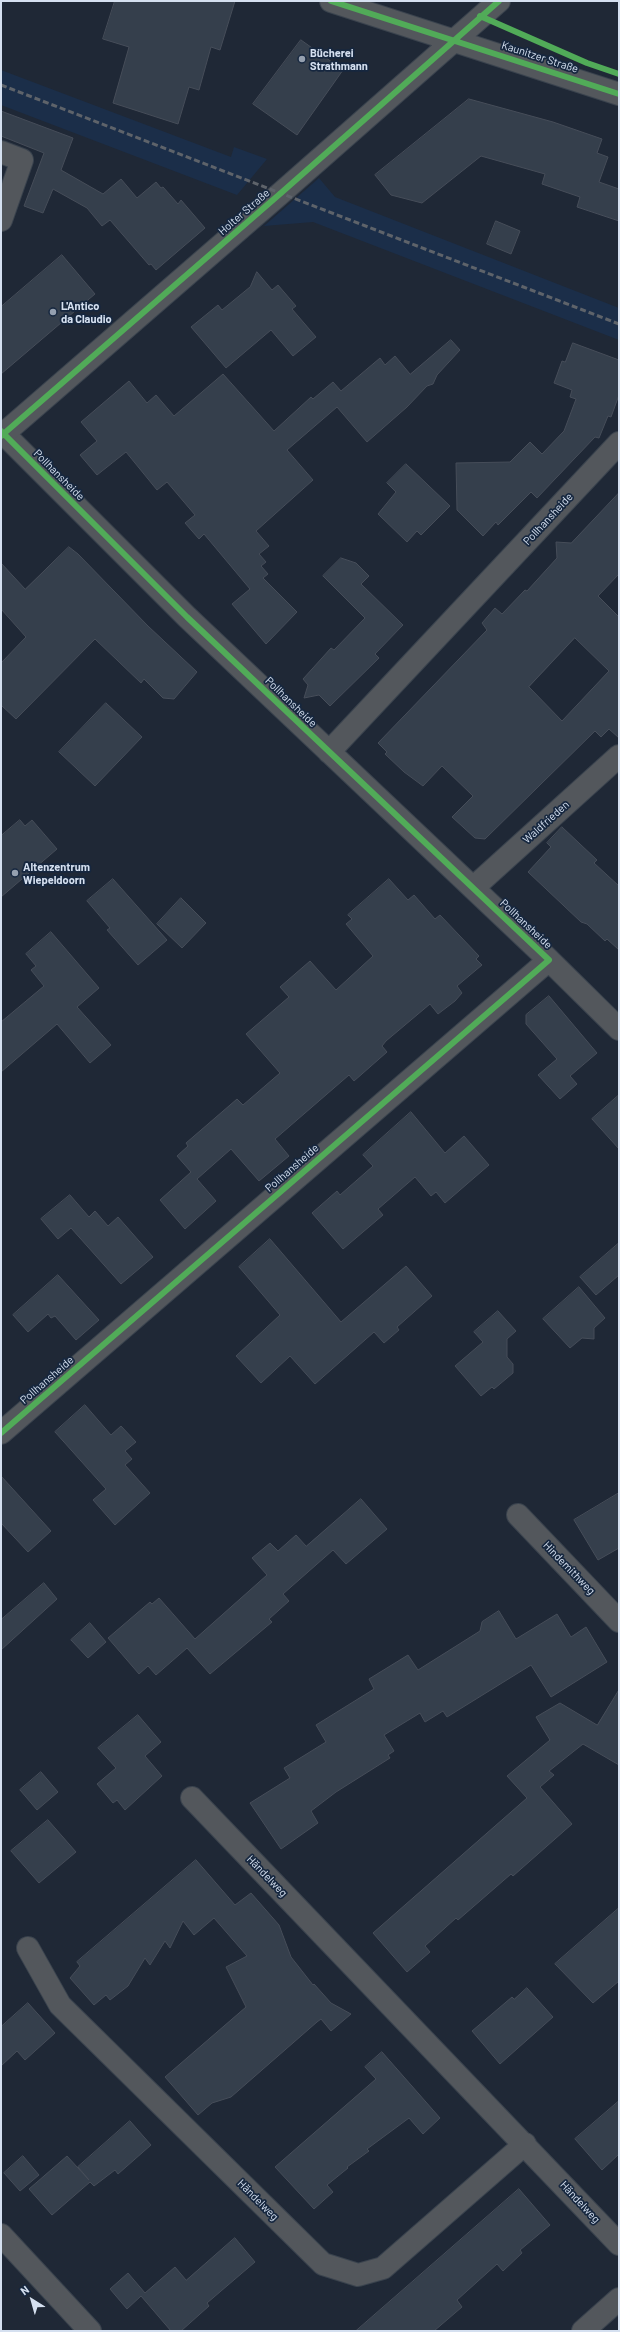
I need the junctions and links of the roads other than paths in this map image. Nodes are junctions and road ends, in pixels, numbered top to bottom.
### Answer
1 (331, 1) edge
2 (499, 1) edge
3 (454, 40) junction
4 (619, 94) edge
5 (1, 152) edge
6 (1, 220) edge
7 (2, 434) edge
8 (619, 443) edge
9 (329, 752) junction
10 (619, 756) edge
11 (473, 888) junction
12 (549, 960) junction
13 (619, 1029) edge
14 (1, 1433) edge
15 (518, 1515) dead end
16 (619, 1621) edge
17 (192, 1798) dead end
18 (28, 1948) dead end
19 (525, 2144) junction
20 (3, 2240) edge
21 (619, 2244) edge
22 (619, 2299) edge
23 (90, 2331) edge
24 (583, 2331) edge

1 - 3 street, Kaunitzer Straße
2 - 3 street, Holter Straße
3 - 4 street, Kaunitzer Straße
3 - 7 street, Holter Straße
5 - 6 street
7 - 9 street, Pollhansheide
8 - 9 street, Pollhansheide
9 - 11 street, Pollhansheide
10 - 11 street, Waldfrieden
11 - 12 street, Pollhansheide
12 - 13 street, Pollhansheide
12 - 14 street, Pollhansheide
15 - 16 street, Hindemithweg
17 - 19 street, Händelweg
18 - 19 street, Händelweg
19 - 21 street, Händelweg
20 - 23 street
22 - 24 street

